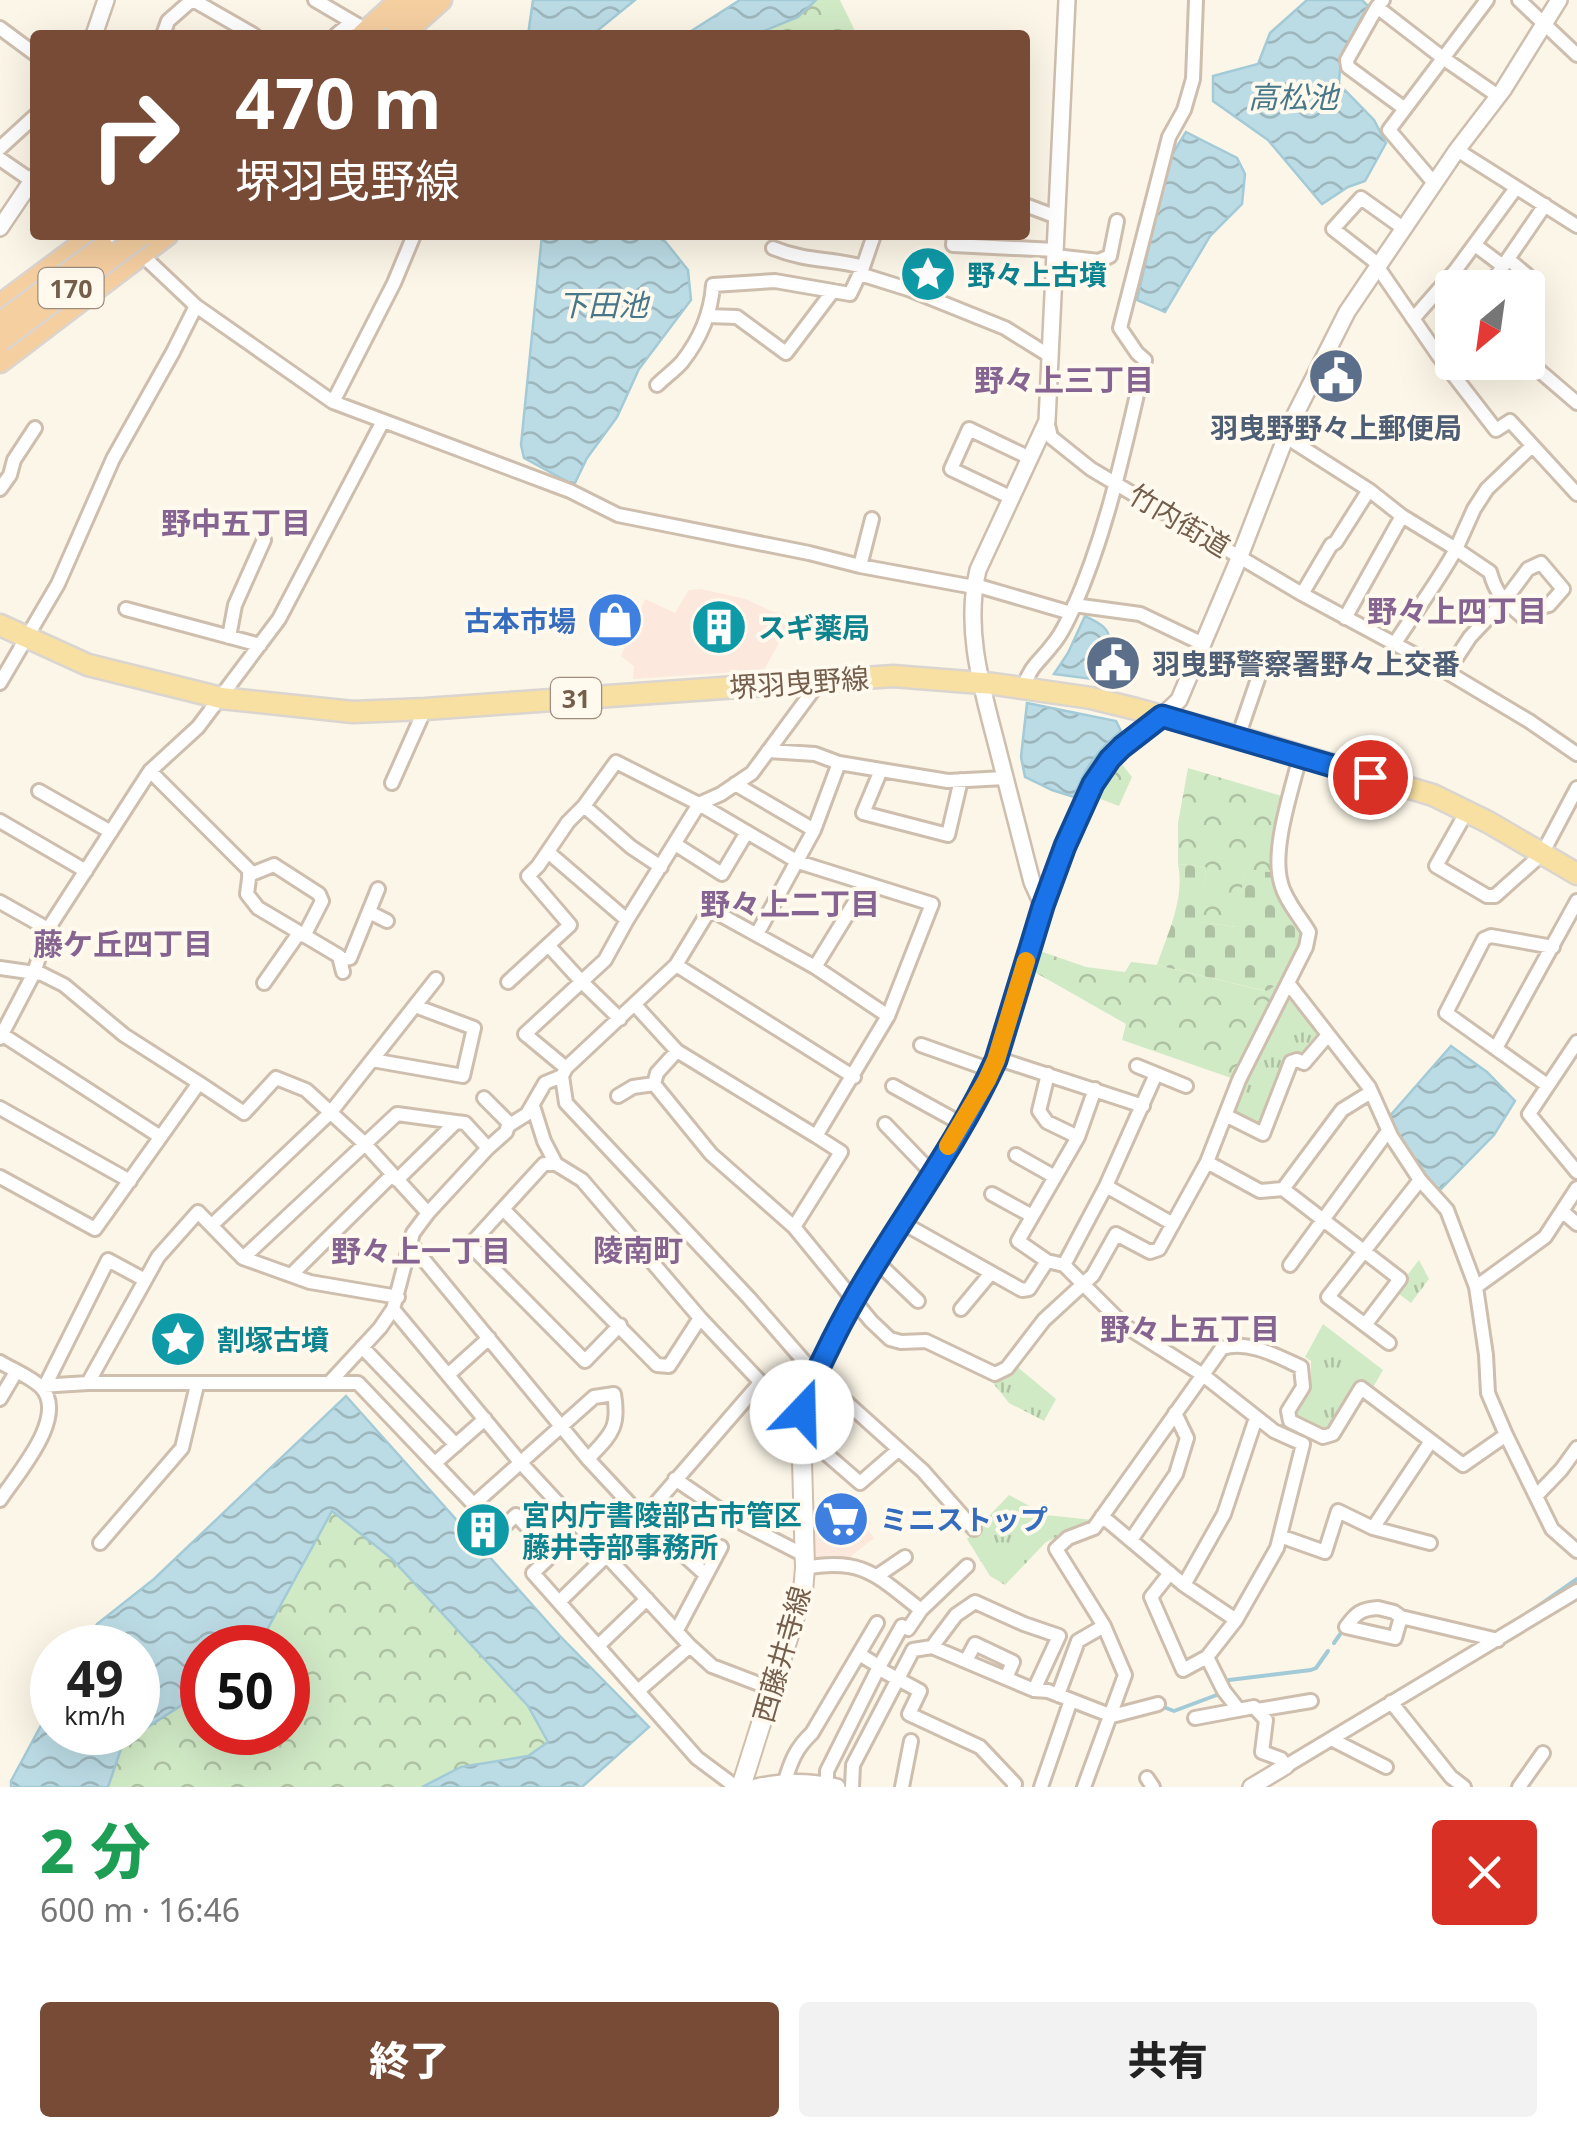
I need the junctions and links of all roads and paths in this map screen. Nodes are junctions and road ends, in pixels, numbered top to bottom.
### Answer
1 (106, 0) edge
2 (192, 0) edge
3 (314, 0) edge
4 (400, 0) edge
5 (420, 0) edge
6 (441, 0) edge
7 (459, 0) edge
8 (1066, 0) edge
9 (1196, 0) edge
10 (1486, 0) edge
11 (1519, 0) edge
12 (1558, 0) edge
13 (1380, 4) edge
14 (338, 6) edge
15 (1545, 24) junction
16 (0, 28) edge
17 (96, 30) edge
18 (165, 30) edge
19 (245, 30) edge
20 (367, 30) edge
21 (369, 30) edge
22 (370, 30) edge
23 (408, 30) edge
24 (427, 30) edge
25 (30, 50) edge
26 (1577, 56) edge
27 (1443, 58) junction
28 (1498, 96) junction
29 (1405, 109) junction
30 (30, 121) edge
31 (0, 148) edge
32 (1457, 150) junction
33 (0, 158) edge
34 (30, 177) edge
35 (1434, 183) junction
36 (30, 185) edge
37 (1516, 188) junction
38 (1545, 205) junction
39 (1030, 207) edge
40 (1058, 217) junction
41 (1117, 221) dead end
42 (1577, 226) edge
43 (0, 228) edge
44 (1403, 228) junction
45 (87, 240) edge
46 (112, 240) edge
47 (412, 240) edge
48 (872, 240) edge
49 (953, 240) edge
50 (142, 245) edge
51 (1474, 245) junction
52 (774, 248) dead end
53 (1056, 253) junction
54 (1506, 262) junction
55 (1377, 265) junction
56 (1500, 270) edge
57 (1519, 270) edge
58 (862, 271) junction
59 (833, 291) junction
60 (0, 305) edge
61 (196, 306) junction
62 (708, 316) junction
63 (1413, 319) junction
64 (0, 323) edge
65 (0, 341) edge
66 (1435, 352) edge
67 (1050, 356) junction
68 (0, 362) edge
69 (1545, 376) edge
70 (1457, 380) edge
71 (657, 385) dead end
72 (333, 402) junction
73 (1577, 403) edge
74 (384, 420) junction
75 (1047, 421) junction
76 (35, 428) dead end
77 (1286, 436) junction
78 (1532, 446) junction
79 (1030, 458) junction
80 (1116, 482) junction
81 (0, 489) edge
82 (1369, 490) junction
83 (1577, 494) edge
84 (1012, 498) junction
85 (1402, 516) junction
86 (872, 519) dead end
87 (264, 540) dead end
88 (1456, 549) junction
89 (1240, 556) junction
90 (860, 566) junction
91 (974, 586) junction
92 (1302, 594) junction
93 (1504, 600) junction
94 (126, 609) dead end
95 (1073, 609) junction
96 (1345, 618) junction
97 (0, 625) edge
98 (229, 637) junction
99 (26, 639) junction
100 (1203, 644) junction
101 (1395, 644) junction
102 (260, 645) junction
103 (1262, 667) dead end
104 (1447, 672) junction
105 (820, 682) junction
106 (981, 682) junction
107 (0, 683) edge
108 (1023, 688) junction
109 (221, 698) junction
110 (426, 709) junction
111 (1162, 716) junction
112 (1238, 737) junction
113 (768, 751) junction
114 (1577, 754) edge
115 (1300, 756) junction
116 (839, 764) junction
117 (881, 770) junction
118 (150, 771) junction
119 (1006, 778) junction
120 (960, 780) junction
121 (392, 784) dead end
122 (735, 784) junction
123 (1577, 788) edge
124 (40, 791) dead end
125 (699, 804) junction
126 (584, 806) junction
127 (1466, 811) junction
128 (0, 821) edge
129 (814, 830) junction
130 (110, 832) junction
131 (747, 832) junction
132 (674, 844) junction
133 (548, 852) junction
134 (1542, 854) junction
135 (798, 862) junction
136 (661, 867) junction
137 (86, 871) junction
138 (249, 874) junction
139 (1577, 874) edge
140 (866, 884) junction
141 (378, 889) dead end
142 (0, 902) edge
143 (1577, 902) edge
144 (1043, 906) junction
145 (369, 912) junction
146 (387, 920) dead end
147 (627, 920) junction
148 (48, 929) junction
149 (302, 934) junction
150 (757, 934) junction
151 (548, 945) junction
152 (1553, 947) junction
153 (676, 965) junction
154 (816, 967) junction
155 (0, 968) edge
156 (34, 973) junction
157 (436, 978) dead end
158 (581, 981) junction
159 (508, 982) dead end
160 (264, 983) dead end
161 (1288, 983) junction
162 (635, 1005) junction
163 (415, 1006) junction
164 (888, 1016) junction
165 (620, 1018) junction
166 (1, 1035) edge
167 (1328, 1035) junction
168 (1577, 1042) edge
169 (921, 1045) dead end
170 (1496, 1048) junction
171 (677, 1051) junction
172 (372, 1060) junction
173 (994, 1064) junction
174 (1137, 1066) dead end
175 (564, 1072) junction
176 (1048, 1074) junction
177 (1156, 1074) junction
178 (854, 1076) junction
179 (199, 1083) junction
180 (654, 1084) junction
181 (1547, 1085) junction
182 (893, 1086) dead end
183 (1186, 1086) dead end
184 (1094, 1089) junction
185 (1371, 1092) junction
186 (618, 1096) dead end
187 (484, 1098) dead end
188 (532, 1106) junction
189 (1142, 1106) junction
190 (0, 1108) edge
191 (331, 1112) junction
192 (1226, 1116) junction
193 (456, 1122) junction
194 (885, 1124) dead end
195 (962, 1124) junction
196 (508, 1126) junction
197 (1388, 1131) junction
198 (159, 1136) junction
199 (816, 1136) junction
200 (1078, 1138) junction
201 (365, 1144) junction
202 (488, 1148) junction
203 (1016, 1155) dead end
204 (1207, 1162) junction
205 (556, 1164) junction
206 (1577, 1172) edge
207 (932, 1173) junction
208 (0, 1177) edge
209 (1055, 1177) junction
210 (395, 1178) junction
211 (1420, 1180) junction
212 (130, 1181) junction
213 (1106, 1186) junction
214 (1577, 1188) edge
215 (1284, 1189) junction
216 (992, 1194) dead end
217 (504, 1210) junction
218 (1562, 1211) junction
219 (428, 1213) junction
220 (1032, 1216) junction
221 (1322, 1220) junction
222 (901, 1222) junction
223 (1173, 1224) junction
224 (1577, 1224) edge
225 (212, 1225) junction
226 (794, 1227) junction
227 (410, 1243) junction
228 (1364, 1252) junction
229 (244, 1258) junction
230 (876, 1261) junction
231 (1047, 1261) junction
232 (1064, 1265) junction
233 (1290, 1265) dead end
234 (991, 1272) junction
235 (291, 1275) junction
236 (145, 1280) junction
237 (1081, 1284) junction
238 (1476, 1287) junction
239 (853, 1298) junction
240 (918, 1301) dead end
241 (395, 1303) junction
242 (962, 1309) dead end
243 (700, 1318) junction
244 (1365, 1324) junction
245 (620, 1325) junction
246 (489, 1338) junction
247 (1389, 1343) dead end
248 (362, 1346) junction
249 (0, 1362) edge
250 (16, 1372) junction
251 (816, 1374) junction
252 (1203, 1374) junction
253 (448, 1375) junction
254 (330, 1382) junction
255 (88, 1383) junction
256 (760, 1383) junction
257 (43, 1385) junction
258 (197, 1385) junction
259 (0, 1399) edge
260 (1175, 1413) junction
261 (1256, 1418) junction
262 (485, 1420) junction
263 (562, 1426) junction
264 (801, 1429) junction
265 (1506, 1435) junction
266 (1431, 1441) junction
267 (456, 1445) junction
268 (1577, 1448) edge
269 (898, 1450) junction
270 (588, 1460) junction
271 (520, 1462) junction
272 (435, 1463) junction
273 (675, 1480) junction
274 (1536, 1496) junction
275 (0, 1500) edge
276 (474, 1504) junction
277 (1102, 1516) junction
278 (643, 1518) junction
279 (1372, 1528) junction
280 (974, 1529) dead end
281 (1280, 1536) junction
282 (1131, 1540) junction
283 (100, 1543) dead end
284 (1430, 1543) dead end
285 (722, 1548) dead end
286 (1577, 1551) edge
287 (606, 1556) junction
288 (905, 1558) dead end
289 (804, 1562) junction
290 (967, 1566) dead end
291 (1170, 1573) junction
292 (706, 1575) junction
293 (878, 1576) junction
294 (1184, 1585) junction
295 (1577, 1591) edge
296 (648, 1599) junction
297 (559, 1602) junction
298 (921, 1610) junction
299 (1401, 1617) dead end
300 (1236, 1620) junction
301 (877, 1623) dead end
302 (1104, 1626) junction
303 (677, 1630) junction
304 (894, 1639) junction
305 (1498, 1640) junction
306 (598, 1646) junction
307 (690, 1646) junction
308 (932, 1647) junction
309 (913, 1650) junction
310 (859, 1654) junction
311 (1207, 1658) junction
312 (879, 1666) junction
313 (897, 1680) junction
314 (772, 1689) junction
315 (1034, 1690) junction
316 (638, 1691) junction
317 (1065, 1698) junction
318 (1311, 1700) dead end
319 (1391, 1702) junction
320 (1158, 1704) dead end
321 (1239, 1710) junction
322 (1256, 1710) junction
323 (1112, 1716) junction
324 (1195, 1718) dead end
325 (911, 1740) dead end
326 (1333, 1740) junction
327 (1543, 1752) dead end
328 (1286, 1766) junction
329 (1386, 1767) dead end
330 (786, 1781) junction
331 (1449, 1782) edge
332 (832, 1786) edge
333 (739, 1787) edge
334 (756, 1787) edge
335 (852, 1787) edge
336 (902, 1787) edge
337 (1014, 1787) edge
338 (1041, 1787) edge
339 (1084, 1787) edge
340 (1251, 1787) edge
341 (1464, 1787) edge
342 (1519, 1787) edge

1 - 17 street
2 - 18 street
2 - 19 street
3 - 14 street
4 - 21 highway
5 - 22 highway
6 - 23 highway
7 - 24 highway
8 - 40 street
9 - 80 street, 竹内街道
10 - 27 street
11 - 15 street
12 - 15 street
13 - 27 street
13 - 29 street
14 - 20 street
15 - 26 street
15 - 28 street
16 - 25 street
27 - 28 street
27 - 29 street
28 - 32 street
29 - 35 street
30 - 31 street
32 - 35 street
32 - 37 street
33 - 34 street
35 - 44 street
36 - 43 street
37 - 38 street
37 - 51 street
38 - 42 street
38 - 54 street
39 - 40 street
40 - 53 street
41 - 53 street
44 - 55 street
44 - 55 street
45 - 60 highway
46 - 64 highway, 170, bridge
47 - 72 street
48 - 58 street
49 - 53 street
50 - 61 street
50 - 65 highway, 170, bridge
50 - 68 highway
51 - 54 street
51 - 63 street
52 - 58 street
53 - 67 street
54 - 56 street
54 - 57 street
55 - 63 street
55 - 77 street
58 - 59 street
58 - 67 street
59 - 62 street
59 - 62 street
61 - 72 street
61 - 99 street
62 - 71 street
63 - 66 street
67 - 75 street
69 - 73 street
70 - 78 street
72 - 74 street
74 - 90 street
74 - 102 street
75 - 79 street
75 - 80 street
76 - 81 street
77 - 82 street
77 - 89 street
78 - 83 street
78 - 88 street
79 - 84 street
79 - 84 street
80 - 89 street, 竹内街道
80 - 95 street
82 - 85 street
82 - 92 street
84 - 91 street
85 - 88 street
85 - 96 street
86 - 90 street
87 - 98 street
88 - 93 street
88 - 101 street
89 - 92 street, 竹内街道
89 - 100 street
90 - 91 street
91 - 95 street
91 - 106 street
92 - 96 street, 竹内街道
93 - 93 street
93 - 104 street
94 - 98 street
95 - 100 street
95 - 108 street
96 - 101 street, 竹内街道
97 - 99 main road, 堺羽曳野線 / 31
98 - 102 street
99 - 107 street
99 - 109 main road, 堺羽曳野線 / 31
100 - 111 street
101 - 104 street, 竹内街道
102 - 109 street
103 - 112 street
104 - 114 street, 竹内街道
105 - 106 main road, 堺羽曳野線 / 31
105 - 110 main road, 堺羽曳野線 / 31
105 - 113 street
106 - 108 main road, 堺羽曳野線 / 31
106 - 119 street
108 - 111 main road, 堺羽曳野線 / 31
109 - 110 main road, 堺羽曳野線 / 31
109 - 118 street
110 - 121 street
111 - 112 main road, 堺羽曳野線 / 31
111 - 144 main road, 西藤井寺線
112 - 115 main road, 堺羽曳野線 / 31
113 - 116 street
113 - 122 street
115 - 127 main road, 堺羽曳野線 / 31
115 - 161 street
116 - 117 street
116 - 129 street
117 - 120 street
117 - 120 street
118 - 130 street
118 - 138 street
119 - 120 street
119 - 144 street
122 - 125 street
122 - 129 street
123 - 134 street
124 - 130 street
125 - 126 street
125 - 131 street
125 - 132 street
126 - 133 street
126 - 136 street
127 - 134 main road, 堺羽曳野線 / 31
127 - 134 street
128 - 137 street
129 - 135 street
130 - 137 street
131 - 132 street
131 - 135 street
132 - 136 street
133 - 147 street
133 - 151 street
134 - 139 main road, 堺羽曳野線 / 31
135 - 140 street
135 - 150 street
136 - 147 street
137 - 148 street
138 - 149 street
138 - 149 street
140 - 154 street
140 - 164 street
141 - 145 street
142 - 148 street
143 - 152 street
144 - 173 main road, 西藤井寺線
145 - 146 street
145 - 149 street
147 - 158 street
148 - 156 street
149 - 160 street
150 - 153 street
150 - 154 street
151 - 158 street
151 - 159 street
152 - 170 street
152 - 170 street
153 - 162 street
153 - 178 street
154 - 164 street
155 - 156 street
156 - 166 street
156 - 179 street
157 - 163 street
158 - 165 street
158 - 175 street
161 - 167 street
161 - 192 street
162 - 165 street
162 - 171 street
163 - 172 street
163 - 172 street
164 - 178 street
165 - 175 street
166 - 198 street
167 - 185 street
167 - 192 street
168 - 181 street
169 - 173 street
170 - 181 street
171 - 180 street
171 - 199 street
172 - 191 street
173 - 176 street
173 - 195 main road, 西藤井寺線
174 - 177 street
175 - 188 street
175 - 251 street
176 - 184 street
176 - 200 street
177 - 183 street
177 - 189 street
178 - 199 street
179 - 191 street
179 - 198 street
180 - 186 street
180 - 226 street
181 - 206 street
182 - 195 street
184 - 189 street
184 - 200 street
185 - 197 street
185 - 215 street
187 - 196 street
188 - 196 street
188 - 205 street
189 - 213 street
190 - 212 street
191 - 201 street
191 - 225 street
192 - 204 street
193 - 201 street
193 - 202 street
193 - 210 street
194 - 207 street
195 - 207 main road, 西藤井寺線
196 - 202 street
197 - 211 street
197 - 221 street
198 - 212 street
199 - 226 street
200 - 209 street
201 - 210 street
201 - 229 street
202 - 219 street
203 - 209 street
204 - 215 street
204 - 223 street
205 - 217 street
205 - 243 street
207 - 222 main road, 西藤井寺線
208 - 212 street
209 - 220 street
210 - 219 street
210 - 235 street
211 - 228 street
211 - 238 street
213 - 223 street
213 - 232 street
214 - 218 street
215 - 221 street
216 - 220 street
217 - 245 street
217 - 245 street
218 - 224 street
218 - 238 street
219 - 227 street
220 - 231 street
221 - 228 street
221 - 233 street
222 - 230 main road, 西藤井寺線
222 - 234 street
223 - 237 street
225 - 229 street
225 - 236 street
226 - 239 street
227 - 241 street
227 - 246 street
228 - 244 street
228 - 244 street
229 - 235 street
230 - 239 main road, 西藤井寺線
230 - 240 street
231 - 232 street
231 - 234 street
232 - 237 street
234 - 242 street
235 - 241 street
236 - 255 street
236 - 257 street
237 - 239 street
237 - 252 street
238 - 265 street
239 - 251 main road, 西藤井寺線
241 - 248 street
241 - 253 street
243 - 245 street
243 - 256 street
244 - 247 street
246 - 253 street
246 - 263 street
248 - 254 street
248 - 267 street
249 - 250 street
250 - 257 street
250 - 259 street
251 - 264 main road, 西藤井寺線
251 - 269 street
252 - 260 street
252 - 261 street
252 - 266 street
253 - 262 street
254 - 258 street
254 - 272 street
255 - 257 street
255 - 258 street
256 - 264 street
256 - 273 street
257 - 275 street
258 - 283 street
260 - 277 street
260 - 282 street
261 - 281 street
261 - 294 street
262 - 267 street
262 - 271 street
263 - 270 street
263 - 270 street
263 - 271 street
264 - 269 street
264 - 289 main road, 西藤井寺線
265 - 266 street
265 - 274 street
266 - 279 street
267 - 272 street
268 - 274 street
269 - 280 street
270 - 278 street
271 - 276 street
271 - 287 street
272 - 276 street
273 - 278 street
273 - 289 street
274 - 286 street
276 - 297 street
277 - 282 street
277 - 302 street
278 - 292 street
279 - 281 street
279 - 284 street
281 - 300 street
282 - 291 street
285 - 292 street
287 - 296 street
287 - 297 street
288 - 293 street
289 - 293 street
289 - 314 main road, 西藤井寺線
290 - 298 street
291 - 294 street
291 - 311 street
292 - 303 street
293 - 298 street
294 - 300 street
295 - 305 street
296 - 303 street
296 - 306 street
297 - 306 street
298 - 304 street
299 - 305 street
300 - 311 street
301 - 310 street
302 - 317 street
302 - 323 street
303 - 307 street
304 - 309 street
304 - 312 street
305 - 319 street
306 - 316 street
307 - 314 street
307 - 316 street
308 - 309 street
308 - 315 street
308 - 315 street
309 - 313 street
310 - 312 street
310 - 330 street
311 - 321 street
312 - 313 street
312 - 332 street
313 - 335 street
313 - 337 street
314 - 333 main road, 西藤井寺線
315 - 317 street
316 - 333 street
317 - 323 street
317 - 338 street
318 - 322 street
319 - 326 street
319 - 331 street
320 - 323 street
321 - 322 street
321 - 324 street
322 - 328 street
323 - 339 street
325 - 336 street
326 - 328 street
326 - 329 street
327 - 342 street
328 - 340 street
330 - 332 street
330 - 334 street
331 - 341 street

